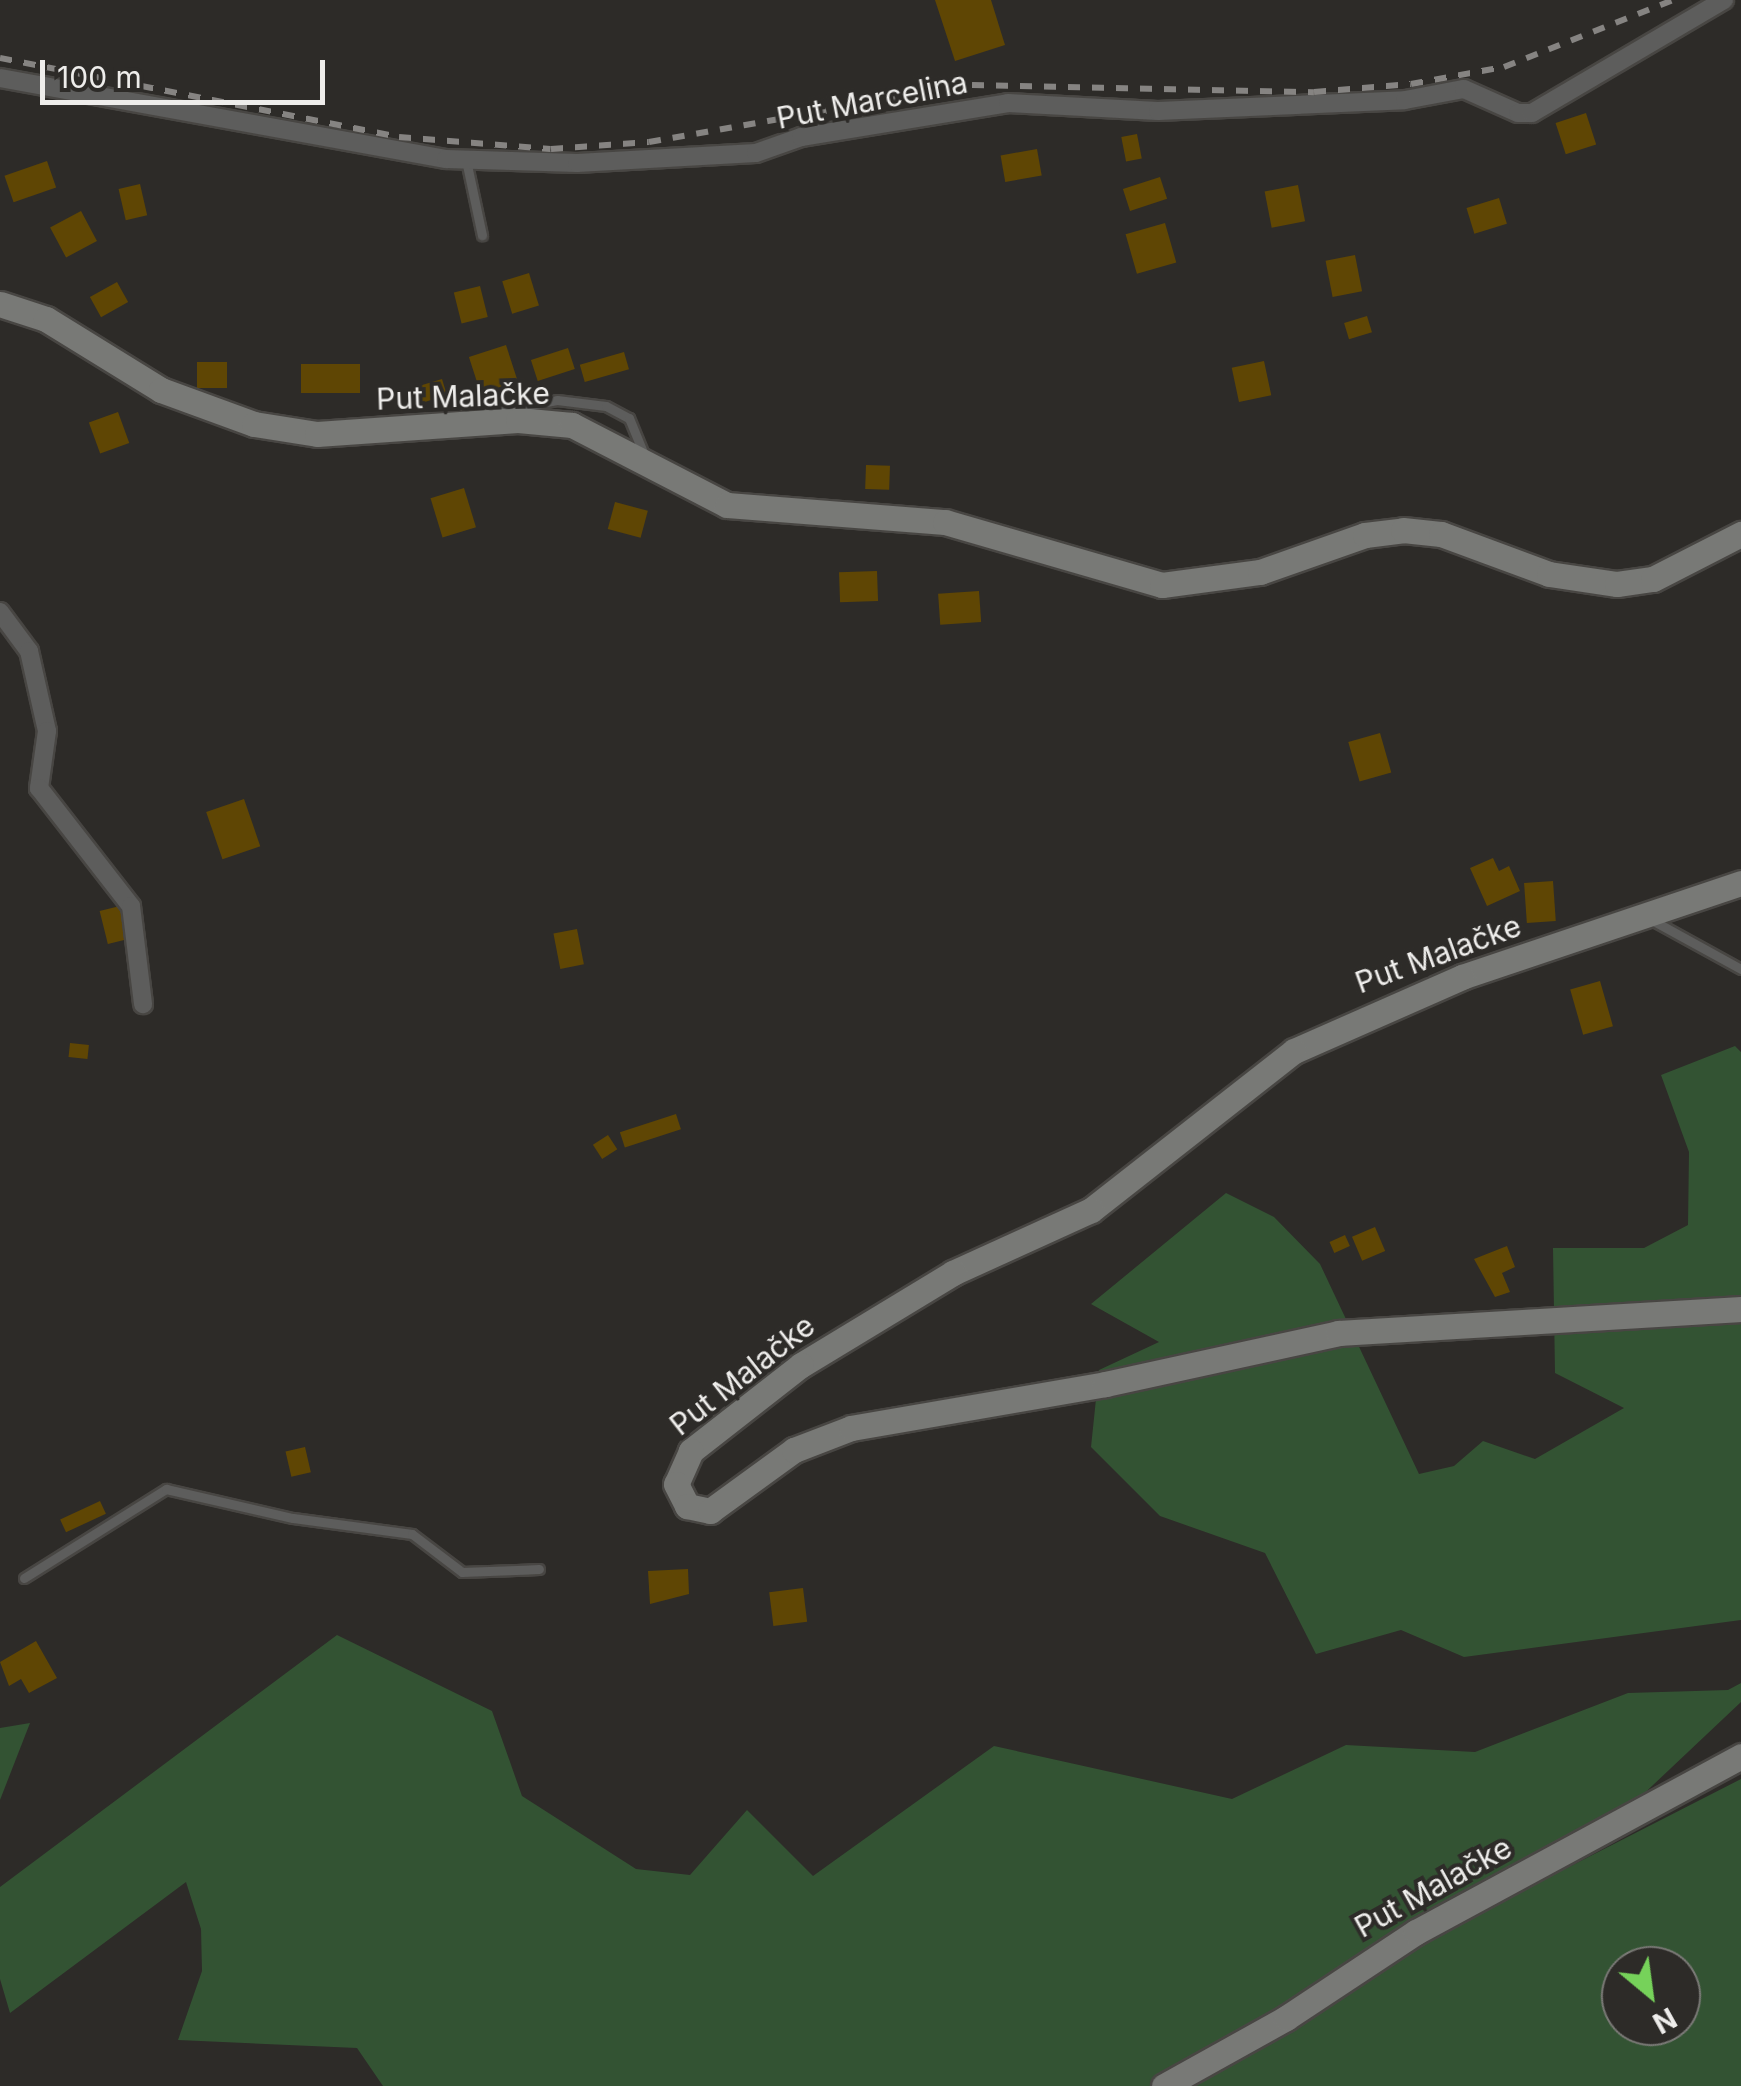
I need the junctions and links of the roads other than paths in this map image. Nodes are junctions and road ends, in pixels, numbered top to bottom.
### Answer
1 (1724, 0) edge
2 (0, 78) edge
3 (466, 160) junction
4 (482, 235) dead end
5 (0, 304) edge
6 (1741, 534) edge
7 (0, 612) edge
8 (1741, 883) edge
9 (1643, 915) junction
10 (1741, 969) edge
11 (144, 1004) dead end
12 (1741, 1309) edge
13 (539, 1569) dead end
14 (24, 1578) dead end
15 (1741, 1756) edge
16 (1164, 2086) edge

1 - 3 street, Put Marcelina
2 - 3 street, Put Marcelina
3 - 4 lane
5 - 6 main road, Put Malačke
7 - 11 street
8 - 9 main road, Put Malačke
9 - 10 lane
9 - 12 main road, Put Malačke
13 - 14 lane
15 - 16 main road, Put Malačke

